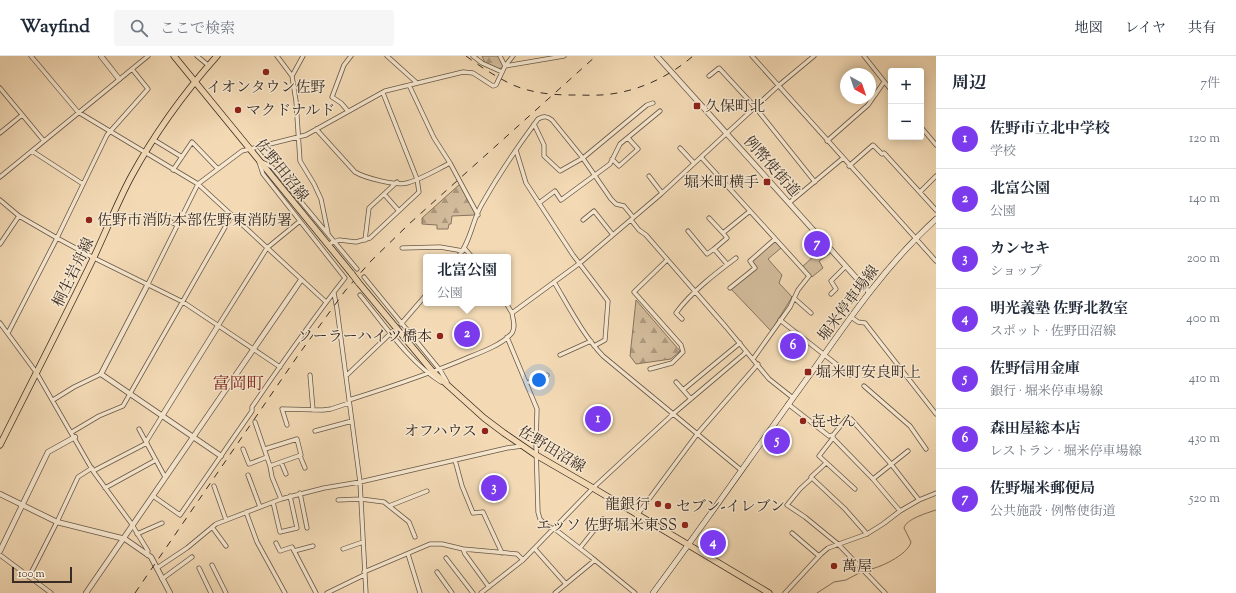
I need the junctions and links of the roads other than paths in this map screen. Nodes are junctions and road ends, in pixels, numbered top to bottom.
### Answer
1 (31, 56) edge
2 (100, 56) edge
3 (148, 56) edge
4 (174, 56) edge
5 (197, 56) edge
6 (217, 56) edge
7 (277, 56) edge
8 (303, 56) edge
9 (351, 56) edge
10 (387, 56) edge
11 (473, 56) edge
12 (500, 56) edge
13 (513, 56) edge
14 (564, 56) edge
15 (657, 56) edge
16 (752, 56) edge
17 (814, 56) edge
18 (864, 56) edge
19 (208, 65) junction
20 (505, 66) junction
21 (132, 69) junction
22 (502, 72) junction
23 (292, 76) junction
24 (709, 76) dead end
25 (119, 79) junction
26 (195, 81) junction
27 (884, 82) junction
28 (417, 83) junction
29 (409, 85) junction
30 (778, 86) junction
31 (888, 87) edge
32 (0, 89) edge
33 (383, 93) junction
34 (653, 103) dead end
35 (755, 107) junction
36 (348, 111) junction
37 (660, 111) dead end
38 (78, 112) junction
39 (22, 115) junction
40 (534, 124) junction
41 (316, 129) junction
42 (110, 131) junction
43 (924, 131) edge
44 (0, 133) edge
45 (726, 133) junction
46 (298, 137) junction
47 (628, 138) junction
48 (154, 140) junction
49 (827, 140) junction
50 (44, 141) junction
51 (936, 145) edge
52 (248, 148) junction
53 (680, 148) dead end
54 (516, 150) junction
55 (32, 151) junction
56 (145, 152) junction
57 (182, 157) junction
58 (701, 157) junction
59 (583, 158) junction
60 (843, 158) junction
61 (612, 159) junction
62 (259, 161) junction
63 (450, 163) junction
64 (694, 163) junction
65 (849, 166) junction
66 (218, 169) junction
67 (173, 170) junction
68 (594, 175) junction
69 (649, 176) dead end
70 (936, 176) edge
71 (0, 177) edge
72 (417, 179) junction
73 (397, 182) junction
74 (815, 182) junction
75 (83, 184) junction
76 (198, 184) junction
77 (920, 192) junction
78 (662, 193) junction
79 (384, 194) junction
80 (0, 200) edge
81 (539, 203) junction
82 (789, 203) junction
83 (936, 210) edge
84 (399, 211) junction
85 (750, 211) junction
86 (156, 214) dead end
87 (478, 214) junction
88 (232, 215) junction
89 (19, 216) junction
90 (632, 218) junction
91 (709, 218) dead end
92 (936, 219) edge
93 (583, 220) dead end
94 (300, 221) junction
95 (177, 225) junction
96 (688, 231) dead end
97 (328, 233) junction
98 (722, 233) junction
99 (613, 235) junction
100 (57, 238) junction
101 (915, 239) junction
102 (365, 240) junction
103 (775, 240) junction
104 (333, 242) junction
105 (0, 244) edge
106 (267, 248) junction
107 (402, 248) dead end
108 (714, 249) junction
109 (464, 250) junction
110 (461, 254) edge
111 (469, 254) edge
112 (94, 258) junction
113 (736, 258) dead end
114 (667, 260) junction
115 (936, 261) edge
116 (580, 264) junction
117 (728, 264) junction
118 (846, 266) junction
119 (357, 268) dead end
120 (364, 277) dead end
121 (301, 280) junction
122 (554, 282) junction
123 (148, 284) junction
124 (730, 288) dead end
125 (696, 292) junction
126 (870, 292) junction
127 (334, 293) junction
128 (831, 294) dead end
129 (360, 295) dead end
130 (423, 297) edge
131 (794, 298) junction
132 (183, 302) junction
133 (326, 302) junction
134 (508, 306) edge
135 (512, 313) junction
136 (811, 313) dead end
137 (851, 317) junction
138 (682, 319) dead end
139 (780, 320) junction
140 (0, 323) edge
141 (400, 324) junction
142 (218, 326) junction
143 (392, 332) junction
144 (8, 333) junction
145 (507, 337) junction
146 (591, 341) junction
147 (740, 343) junction
148 (594, 346) junction
149 (253, 350) junction
150 (746, 350) junction
151 (560, 355) dead end
152 (824, 355) junction
153 (753, 359) junction
154 (758, 364) junction
155 (280, 367) junction
156 (650, 369) dead end
157 (440, 370) junction
158 (36, 372) junction
159 (431, 373) junction
160 (101, 374) junction
161 (310, 375) dead end
162 (547, 375) dead end
163 (850, 375) dead end
164 (346, 376) junction
165 (676, 382) dead end
166 (527, 383) junction
167 (864, 386) dead end
168 (450, 388) junction
169 (683, 390) junction
170 (131, 394) junction
171 (793, 398) junction
172 (691, 399) junction
173 (53, 400) junction
174 (349, 402) junction
175 (788, 404) junction
176 (936, 404) edge
177 (931, 407) junction
178 (313, 410) junction
179 (673, 414) junction
180 (936, 414) edge
181 (162, 416) junction
182 (352, 421) junction
183 (255, 422) dead end
184 (287, 425) dead end
185 (139, 429) dead end
186 (315, 431) dead end
187 (72, 432) junction
188 (698, 433) junction
189 (75, 437) junction
190 (193, 437) junction
191 (833, 437) junction
192 (147, 443) junction
193 (0, 445) edge
194 (523, 446) junction
195 (243, 449) dead end
196 (264, 449) junction
197 (926, 449) dead end
198 (908, 451) dead end
199 (536, 455) junction
200 (221, 456) junction
201 (300, 456) junction
202 (268, 457) junction
203 (156, 460) junction
204 (455, 460) junction
205 (281, 462) junction
206 (826, 463) junction
207 (891, 464) junction
208 (270, 466) junction
209 (305, 468) dead end
210 (93, 469) junction
211 (741, 470) junction
212 (286, 474) dead end
213 (248, 475) dead end
214 (165, 477) junction
215 (811, 478) junction
216 (873, 479) junction
217 (360, 482) junction
218 (214, 486) dead end
219 (104, 488) junction
220 (593, 488) junction
221 (855, 489) dead end
222 (427, 491) dead end
223 (0, 494) edge
224 (300, 494) junction
225 (936, 494) edge
226 (153, 496) junction
227 (290, 496) junction
228 (281, 499) junction
229 (361, 499) junction
230 (338, 500) dead end
231 (919, 500) junction
232 (273, 502) junction
233 (23, 506) junction
234 (389, 506) junction
235 (260, 507) junction
236 (900, 511) junction
237 (246, 512) junction
238 (638, 514) junction
239 (603, 519) dead end
240 (226, 520) junction
241 (58, 522) junction
242 (162, 523) dead end
243 (133, 526) junction
244 (212, 527) junction
245 (307, 528) dead end
246 (553, 529) junction
247 (792, 533) dead end
248 (137, 534) junction
249 (866, 534) junction
250 (415, 536) dead end
251 (125, 539) junction
252 (363, 542) junction
253 (276, 543) dead end
254 (838, 544) junction
255 (689, 545) junction
256 (226, 546) dead end
257 (313, 546) dead end
258 (580, 548) junction
259 (344, 549) dead end
260 (534, 549) junction
261 (463, 550) junction
262 (294, 551) junction
263 (0, 552) edge
264 (502, 553) junction
265 (147, 554) junction
266 (408, 554) junction
267 (0, 555) edge
268 (819, 556) junction
269 (192, 557) dead end
270 (446, 558) dead end
271 (523, 560) junction
272 (594, 560) junction
273 (212, 565) dead end
274 (157, 568) junction
275 (199, 568) dead end
276 (437, 572) dead end
277 (364, 574) junction
278 (29, 577) junction
279 (162, 579) junction
280 (566, 584) junction
281 (489, 587) junction
282 (484, 592) edge
283 (51, 593) edge
284 (86, 593) edge
285 (170, 593) edge
286 (211, 593) edge
287 (226, 593) edge
288 (285, 593) edge
289 (316, 593) edge
290 (326, 593) edge
291 (366, 593) edge
292 (420, 593) edge
293 (452, 593) edge
294 (473, 593) edge
295 (555, 593) edge
296 (635, 593) edge
297 (654, 593) edge
298 (769, 593) edge
299 (785, 593) edge
300 (885, 593) edge

1 - 38 street
2 - 25 street
3 - 21 street
4 - 26 main road, 佐野田沼線
5 - 19 street
6 - 19 main road, 桐生岩舟線
7 - 23 street
8 - 23 street
9 - 36 street
10 - 28 street
11 - 22 street
12 - 20 street
13 - 20 street
14 - 20 street
15 - 45 street, 例幣使街道
16 - 30 street
17 - 30 street
18 - 27 street
19 - 26 main road, 桐生岩舟線
20 - 22 street
21 - 25 street
21 - 42 street
22 - 28 street
23 - 46 street
24 - 35 street
25 - 38 street
26 - 48 main road, 桐生岩舟線
26 - 52 main road, 佐野田沼線
27 - 31 street
27 - 49 street
28 - 29 street
29 - 33 street
29 - 63 street
30 - 35 street
30 - 49 street
32 - 39 street
33 - 36 street
33 - 72 street
34 - 59 street
35 - 45 street
35 - 74 street
36 - 41 street
37 - 47 street
38 - 42 street
38 - 50 street
39 - 44 street
39 - 50 street
40 - 54 street
40 - 59 street
40 - 59 street
41 - 46 street
41 - 73 street
42 - 56 street
42 - 75 street
43 - 51 street
45 - 58 street
45 - 82 street, 例幣使街道
46 - 52 street
46 - 97 street
47 - 61 street
47 - 61 street
48 - 56 main road, 桐生岩舟線
48 - 57 street
49 - 60 street
50 - 55 street
52 - 62 main road, 佐野田沼線
52 - 66 street
53 - 64 street
54 - 81 street
54 - 87 street
55 - 71 street
55 - 75 street
56 - 67 street
56 - 112 main road, 桐生岩舟線
57 - 66 street
57 - 67 street
58 - 64 street
58 - 85 street
59 - 68 street
60 - 65 street
60 - 74 street
61 - 68 street
62 - 94 street
62 - 97 street
62 - 159 main road, 佐野田沼線, bridge
63 - 72 street
63 - 87 street
64 - 78 street
65 - 77 street
65 - 101 street
66 - 76 street
67 - 76 street
68 - 81 street
68 - 90 street
69 - 78 street
70 - 77 street
72 - 73 street
72 - 84 street
73 - 79 street
74 - 82 street
75 - 100 street
76 - 88 street
76 - 95 street
77 - 83 street
78 - 90 street
79 - 84 street
79 - 102 street
80 - 89 street
81 - 116 street
82 - 118 street, 例幣使街道
84 - 102 street
85 - 98 street
85 - 103 street
86 - 95 street
87 - 109 street
88 - 106 street
88 - 132 street
89 - 100 street
89 - 105 street
90 - 99 street
90 - 114 street
91 - 98 street
92 - 101 main road, 堀米停車場線
93 - 99 street
94 - 106 street
94 - 127 street
95 - 123 street
96 - 108 street
97 - 104 street
98 - 108 street
99 - 116 street
100 - 112 street
100 - 144 street
101 - 115 street
101 - 126 main road, 堀米停車場線
102 - 104 street
103 - 124 street
103 - 131 street
104 - 119 street
106 - 121 street
106 - 142 street
107 - 109 street
108 - 117 street
109 - 110 street
109 - 111 street
112 - 123 street
112 - 158 main road, 桐生岩舟線
113 - 117 street
114 - 125 street
114 - 156 street
116 - 122 street
116 - 148 street
117 - 125 street
118 - 126 street, 例幣使街道
118 - 128 street
120 - 141 street
121 - 133 street
121 - 149 street
122 - 135 street
122 - 146 street
123 - 132 street
123 - 160 street
125 - 138 street
125 - 147 street
126 - 137 main road, 堀米停車場線
127 - 133 street
127 - 164 street
129 - 143 street
130 - 141 street
131 - 136 street
131 - 139 street
132 - 142 street
132 - 170 street
133 - 155 street
134 - 135 street
135 - 145 street
137 - 152 main road, 堀米停車場線
137 - 177 street
139 - 152 street
139 - 153 street
140 - 144 street
141 - 157 street
142 - 149 street
142 - 181 street
143 - 159 street
143 - 164 street
144 - 158 street
145 - 157 street
145 - 166 street
146 - 148 street
146 - 151 street
147 - 150 street
147 - 169 street
148 - 179 street
149 - 155 street
149 - 190 street
150 - 153 street
150 - 172 street
152 - 163 street
152 - 171 main road, 堀米停車場線
153 - 154 street
154 - 171 street
154 - 188 street
155 - 200 street
157 - 159 street
157 - 168 street
158 - 173 street
158 - 193 main road, 桐生岩舟線
159 - 168 main road, 佐野田沼線
159 - 174 street
160 - 170 street
160 - 173 street
161 - 178 street
162 - 166 street
164 - 174 street
165 - 169 street
166 - 199 street
167 - 197 street
168 - 194 main road, 佐野田沼線
169 - 172 street
170 - 181 street
170 - 187 street
171 - 175 main road, 堀米停車場線
172 - 179 street
173 - 187 street
174 - 178 street
174 - 182 street
175 - 191 street
175 - 211 main road, 堀米停車場線
176 - 177 street
177 - 180 street
178 - 184 street
179 - 188 street
179 - 220 street
181 - 190 street
181 - 192 street
182 - 186 street
182 - 217 street
183 - 196 street
185 - 192 street
187 - 189 street
188 - 211 street
188 - 238 street
189 - 210 street
189 - 233 street
190 - 200 street
190 - 214 street
191 - 206 street
191 - 207 street
191 - 216 street
192 - 203 street
192 - 210 street
194 - 199 main road, 佐野田沼線
194 - 204 street
195 - 202 street
196 - 201 street
196 - 202 street
198 - 207 street
199 - 220 main road, 佐野田沼線
199 - 246 street
200 - 226 street
201 - 205 street
201 - 209 street
202 - 208 street
203 - 214 street
203 - 219 street
204 - 217 street
204 - 264 street
205 - 208 street
205 - 212 street
206 - 215 street
206 - 221 street
207 - 216 street
207 - 231 street
208 - 228 street
210 - 219 street
210 - 241 street
211 - 255 main road, 堀米停車場線
213 - 235 street
214 - 226 street
215 - 249 street
215 - 254 street
216 - 236 street
217 - 224 street
217 - 229 street
218 - 240 street
219 - 243 street
220 - 238 main road, 佐野田沼線
220 - 246 street
222 - 234 street
223 - 233 street
224 - 227 street
224 - 245 street
225 - 231 street
226 - 243 street
227 - 228 street
227 - 232 street
228 - 232 street
229 - 230 street
229 - 234 street
229 - 252 street
231 - 236 street
232 - 235 street
233 - 241 street
233 - 263 street
234 - 250 street
235 - 237 street
236 - 249 street
237 - 240 street
237 - 288 street
238 - 255 main road, 佐野田沼線
239 - 258 street
240 - 244 street
241 - 251 street
241 - 278 street
242 - 248 street
243 - 248 street
243 - 251 street
244 - 256 street
244 - 274 street
246 - 258 street
246 - 260 street
247 - 268 street
248 - 265 street
249 - 254 street
251 - 265 street
251 - 284 street
252 - 259 street
252 - 277 street
253 - 262 street
254 - 268 street
254 - 300 street
255 - 297 main road
255 - 298 main road, 佐野田沼線
257 - 262 street
258 - 272 street
260 - 271 street
260 - 280 street
261 - 264 street
261 - 266 street
261 - 281 street
262 - 289 street
264 - 271 street
265 - 274 street
266 - 277 street
266 - 292 street
267 - 278 street
268 - 299 street
269 - 279 street
270 - 294 street
271 - 281 street
272 - 280 street
272 - 296 street
273 - 287 street
274 - 279 street
275 - 286 street
276 - 293 street
277 - 290 street
277 - 291 street
278 - 283 street
279 - 285 street
280 - 295 street
281 - 282 street

